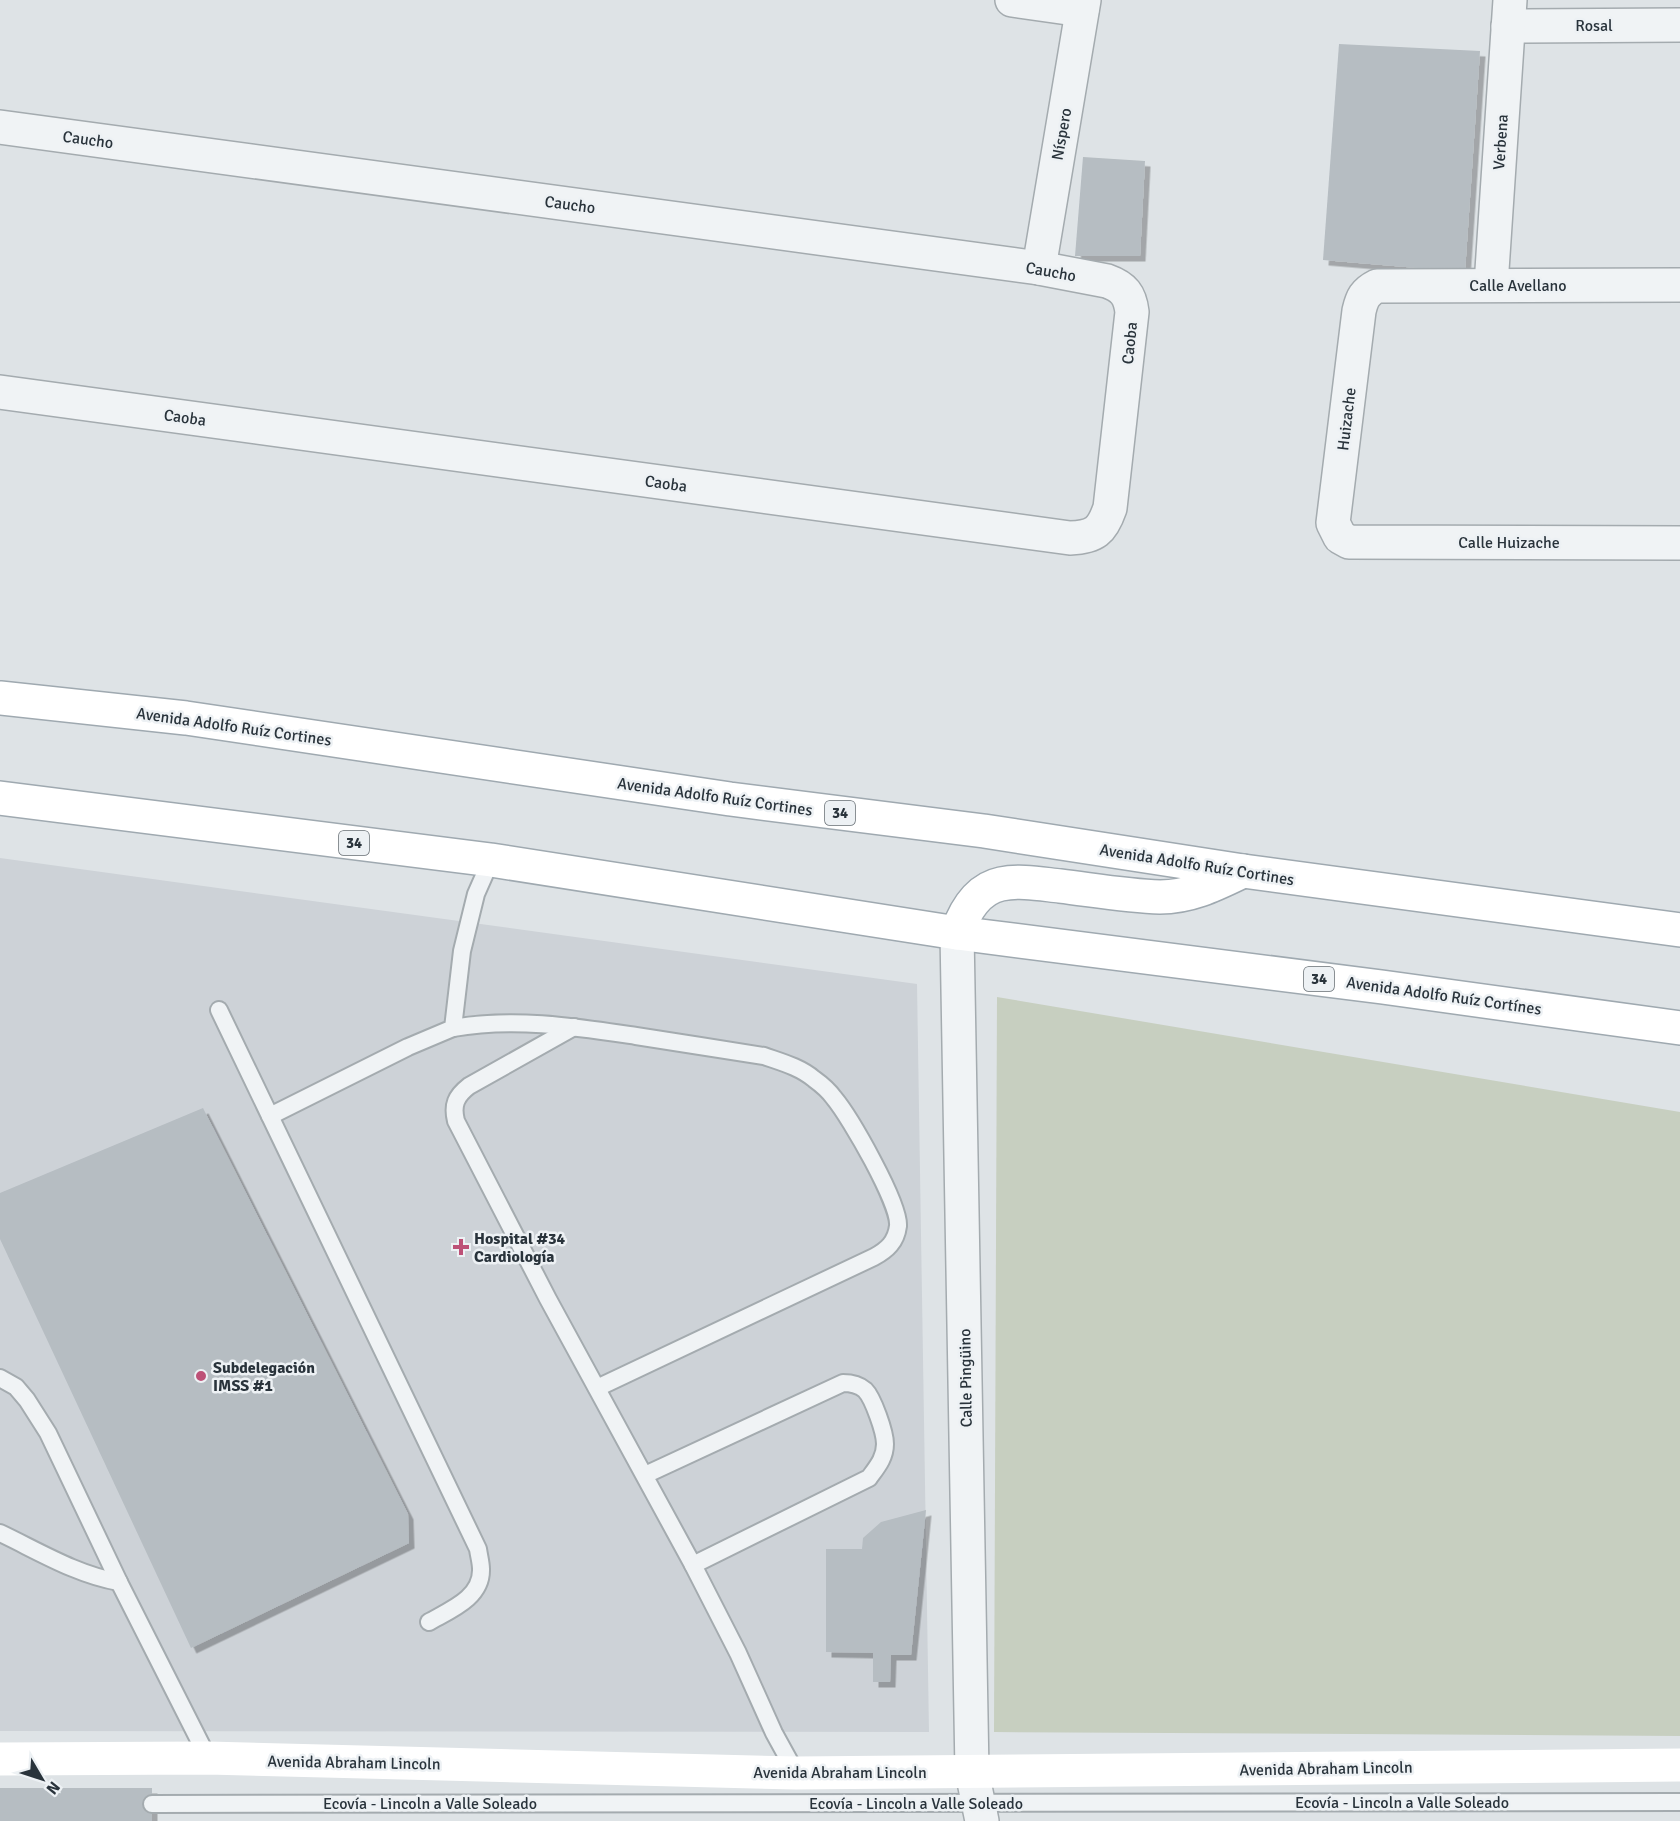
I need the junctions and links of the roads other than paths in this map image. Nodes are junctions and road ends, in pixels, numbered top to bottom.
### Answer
1 (1019, 0) edge
2 (1083, 5) edge
3 (1509, 13) edge
4 (1562, 13) edge
5 (1680, 25) edge
6 (0, 127) edge
7 (1039, 268) junction
8 (1491, 285) junction
9 (1680, 285) edge
10 (1361, 299) joint
11 (1131, 301) joint
12 (0, 392) edge
13 (1340, 537) joint
14 (1680, 543) edge
15 (0, 698) edge
16 (0, 798) edge
17 (491, 860) junction
18 (1243, 872) junction
19 (1680, 930) edge
20 (957, 933) junction
21 (219, 1010) dead end
22 (574, 1027) junction
23 (453, 1028) junction
24 (1680, 1028) edge
25 (270, 1116) junction
26 (0, 1377) edge
27 (597, 1388) junction
28 (645, 1475) junction
29 (0, 1533) edge
30 (693, 1565) junction
31 (119, 1582) junction
32 (429, 1622) dead end
33 (208, 1758) junction
34 (0, 1759) edge
35 (1680, 1765) edge
36 (796, 1773) junction
37 (977, 1799) edge
38 (1680, 1802) edge
39 (152, 1804) dead end

1 - 2 street
2 - 7 street, Níspero
3 - 4 street, Rosal
3 - 8 street, Verbena
4 - 5 street, Rosal
6 - 7 street, Caucho
7 - 11 street, Caucho
8 - 9 street, Calle Avellano
8 - 10 street, Calle Avellano
10 - 13 street, Huizache
11 - 12 street, Caoba
13 - 14 street, Calle Huizache
15 - 18 main road, Avenida Adolfo Ruíz Cortines / 34
16 - 17 main road, 34
17 - 20 main road, 34
17 - 23 lane
18 - 19 main road, Avenida Adolfo Ruíz Cortines / 34
18 - 20 main road
20 - 24 main road, Avenida Adolfo Ruíz Cortínes / 34
20 - 37 street, Calle Pingüino
21 - 25 lane
22 - 23 lane
22 - 27 lane
22 - 27 lane
23 - 25 lane
25 - 32 lane
26 - 31 lane
27 - 28 lane
28 - 30 lane
28 - 30 lane
29 - 31 lane
30 - 36 lane
31 - 33 lane
33 - 34 main road, Avenida Abraham Lincoln
33 - 36 main road, Avenida Abraham Lincoln
35 - 37 main road, Avenida Abraham Lincoln
36 - 37 main road, Avenida Abraham Lincoln
37 - 38 lane, Ecovía - Lincoln a Valle Soleado
37 - 39 lane, Ecovía - Lincoln a Valle Soleado

